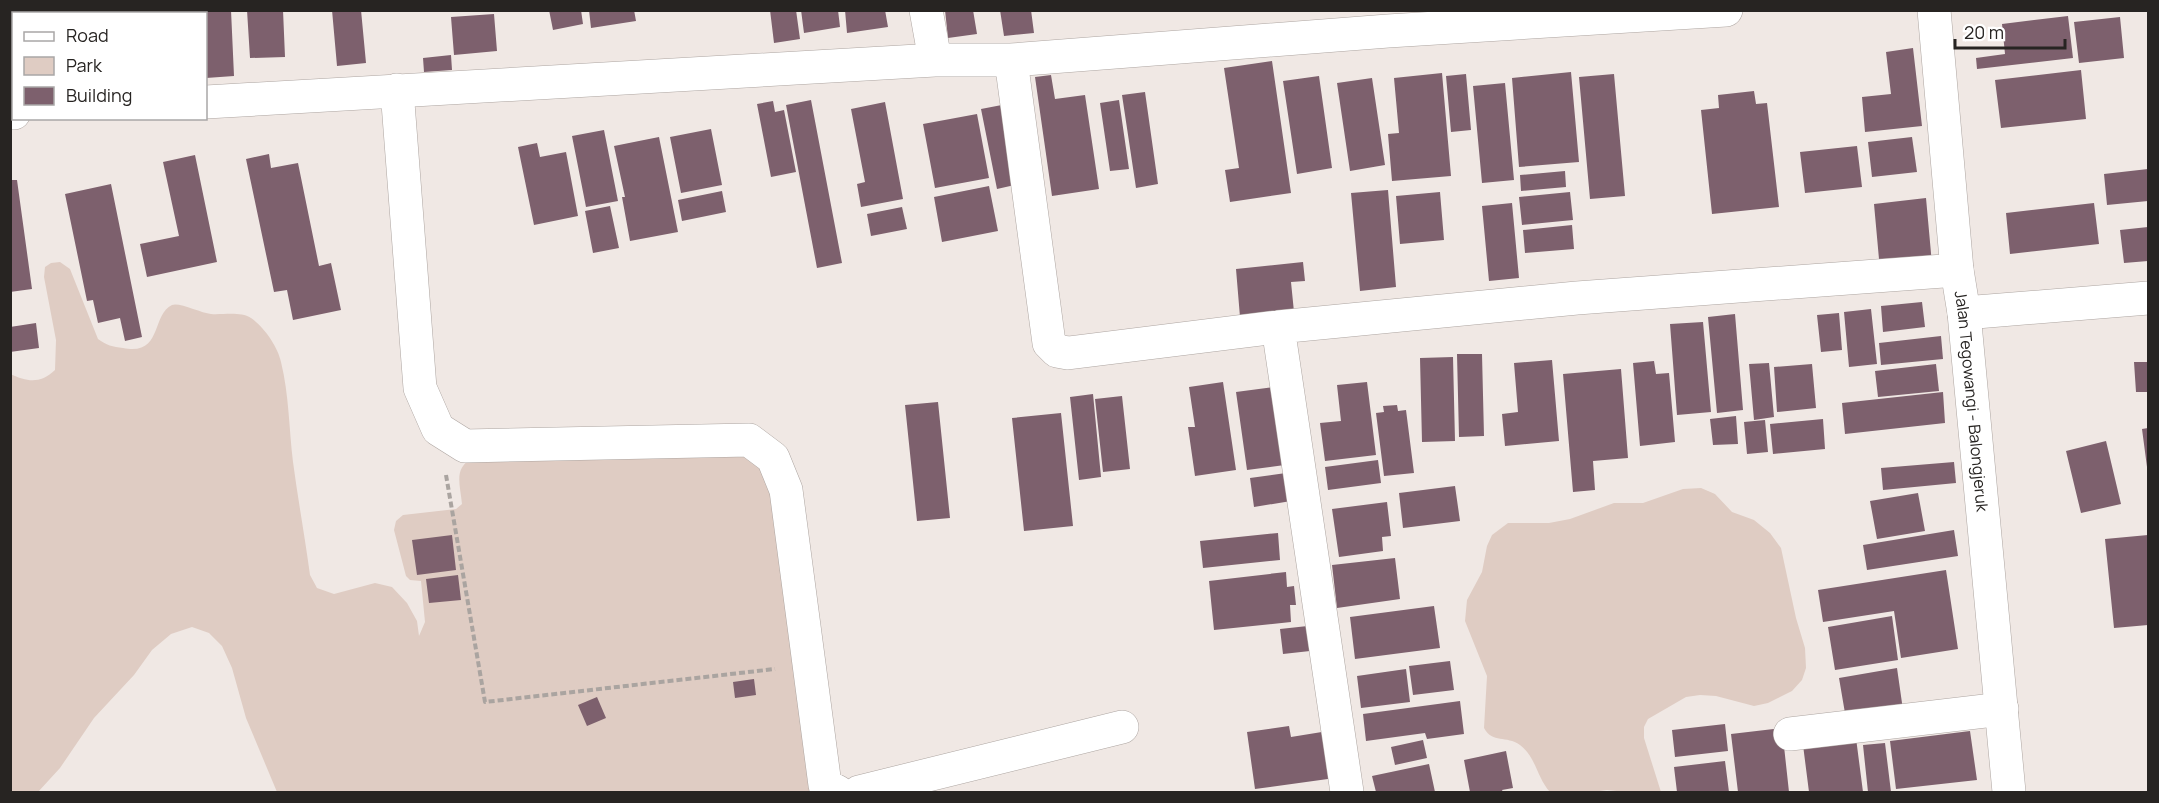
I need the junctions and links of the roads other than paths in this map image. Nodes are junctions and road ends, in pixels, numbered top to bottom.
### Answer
1 (926, 10) edge
2 (1726, 10) edge
3 (1934, 10) edge
4 (934, 60) junction
5 (1011, 60) junction
6 (398, 90) junction
7 (207, 102) edge
8 (1957, 270) junction
9 (2148, 298) edge
10 (1964, 313) junction
11 (1278, 327) junction
12 (2002, 709) junction
13 (1122, 727) dead end
14 (1790, 734) dead end
15 (838, 792) edge
16 (859, 792) edge
17 (1347, 792) edge
18 (2010, 792) edge

1 - 4 street
2 - 5 street
3 - 8 street, Jalan Tegowangi - Balongjeruk
4 - 5 street
4 - 6 street
5 - 11 street
6 - 7 street
6 - 15 street
8 - 10 street, Jalan Tegowangi - Balongjeruk
8 - 11 street
9 - 10 street
10 - 12 street, Jalan Tegowangi - Balongjeruk
11 - 17 street
12 - 14 street
12 - 18 street, Jalan Tegowangi - Balongjeruk
13 - 16 street

